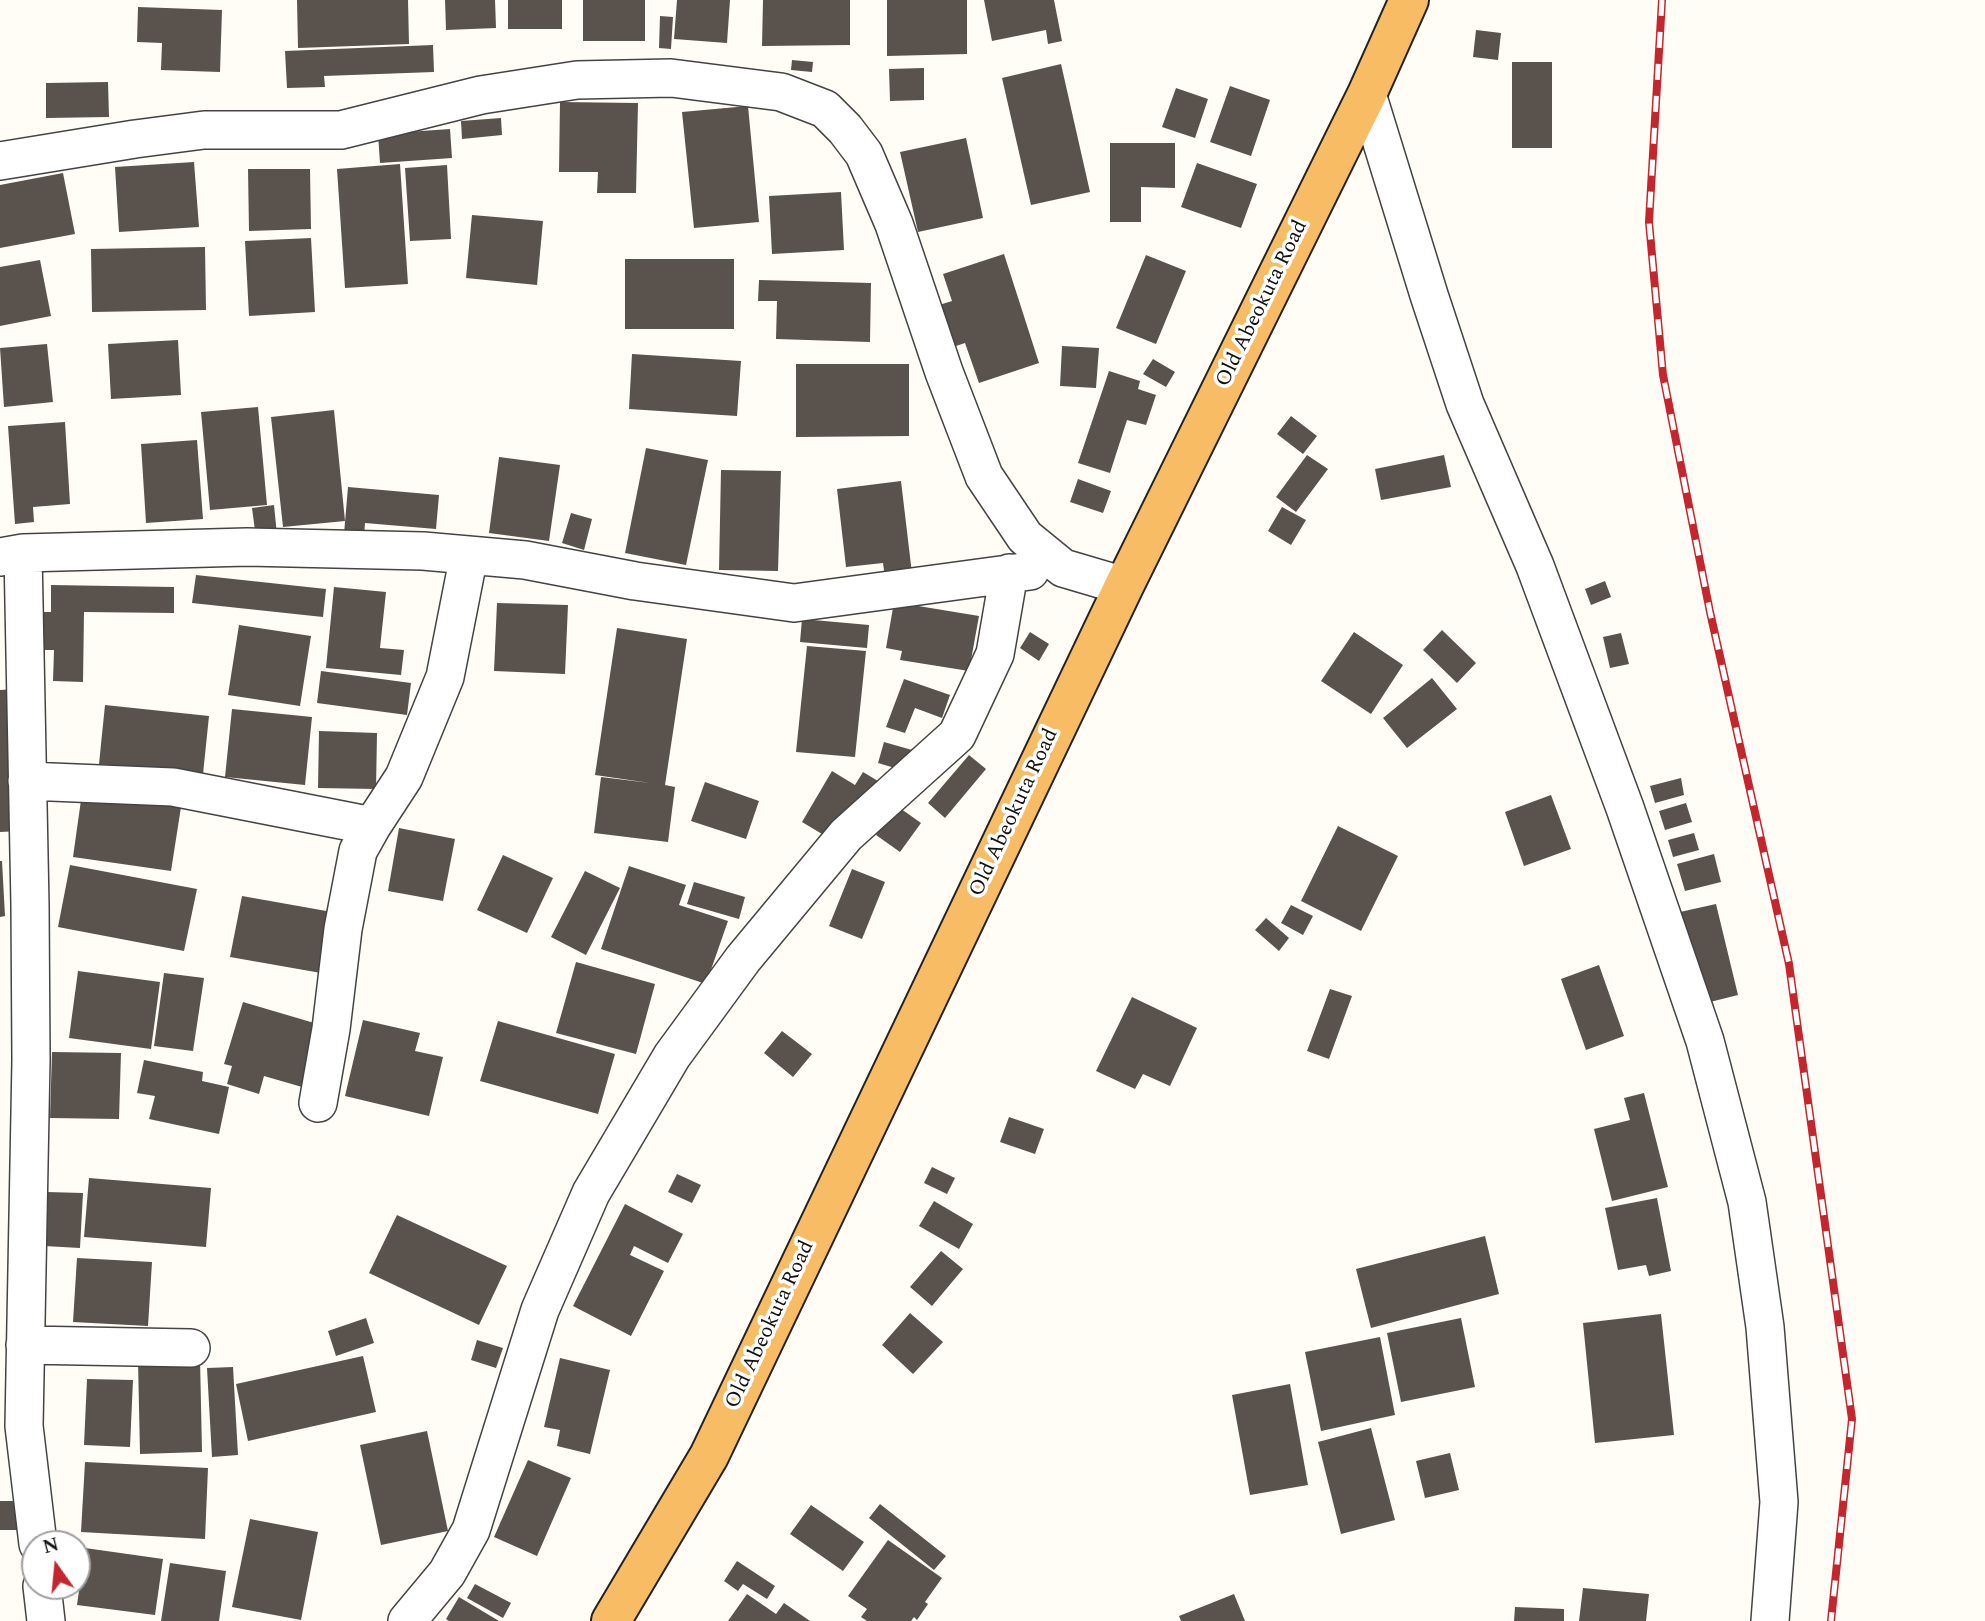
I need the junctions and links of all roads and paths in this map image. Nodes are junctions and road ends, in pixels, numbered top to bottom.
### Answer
1 (1409, 0) edge
2 (1367, 94) junction
3 (0, 161) edge
4 (11, 555) edge
5 (469, 555) junction
6 (1063, 568) junction
7 (1009, 573) junction
8 (1124, 586) junction
9 (27, 781) junction
10 (372, 825) junction
11 (318, 1103) dead end
12 (25, 1345) junction
13 (191, 1348) dead end
14 (36, 1530) edge
15 (45, 1600) edge
16 (47, 1621) edge
17 (407, 1621) edge
18 (611, 1621) edge
19 (1770, 1621) edge

1 - 2 highway, Old Abeokuta Road
2 - 8 highway, Old Abeokuta Road
2 - 19 street
3 - 6 street
4 - 5 street
4 - 9 street
5 - 7 street
5 - 10 street
6 - 7 street
6 - 8 street
7 - 17 street
8 - 18 highway, Old Abeokuta Road
9 - 10 street
9 - 12 street
10 - 11 street
12 - 13 street
12 - 14 street
15 - 16 street

